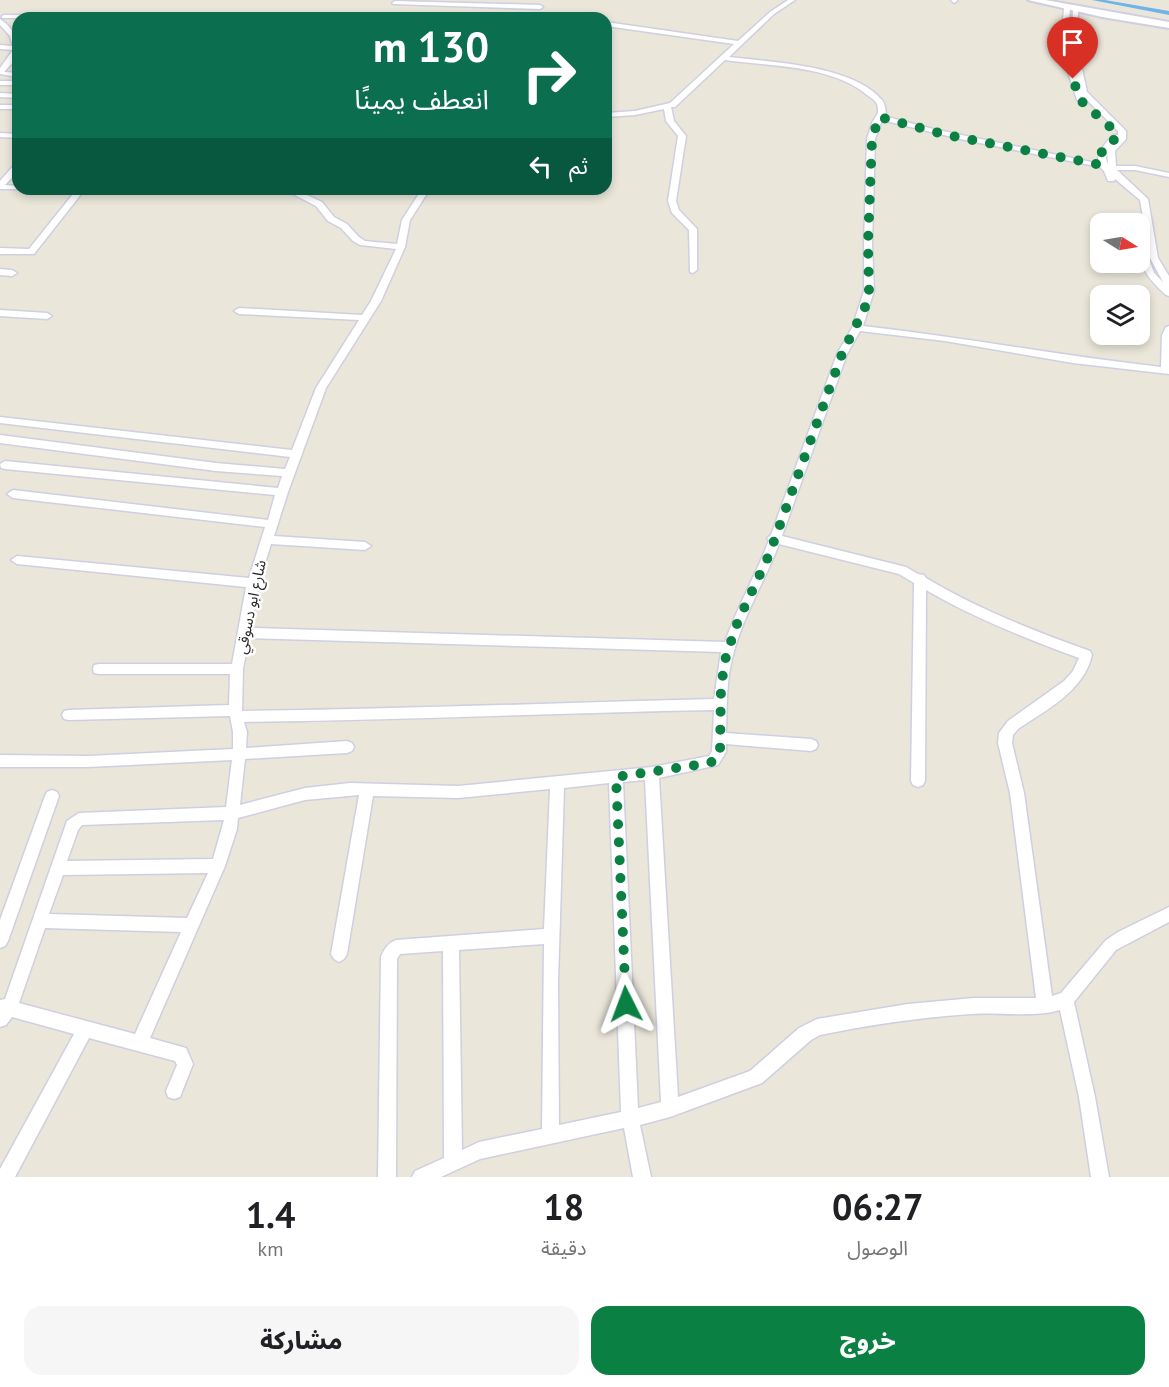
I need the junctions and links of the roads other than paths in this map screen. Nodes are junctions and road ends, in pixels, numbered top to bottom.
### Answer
1 (544, 0) edge
2 (792, 0) edge
3 (1032, 0) edge
4 (394, 1) edge
5 (540, 7) junction
6 (1072, 9) junction
7 (538, 12) edge
8 (612, 25) edge
9 (1169, 25) edge
10 (738, 43) junction
11 (12, 56) edge
12 (723, 58) junction
13 (2, 73) edge
14 (667, 107) junction
15 (612, 115) edge
16 (879, 117) junction
17 (1102, 164) junction
18 (1113, 168) junction
19 (12, 173) edge
20 (1169, 175) edge
21 (0, 186) edge
22 (76, 195) edge
23 (299, 195) edge
24 (422, 195) edge
25 (1140, 213) edge
26 (401, 247) junction
27 (0, 251) edge
28 (693, 270) dead end
29 (0, 272) edge
30 (12, 273) dead end
31 (1150, 273) edge
32 (1169, 284) edge
33 (1169, 293) edge
34 (238, 311) dead end
35 (0, 313) edge
36 (47, 316) dead end
37 (366, 318) junction
38 (856, 328) junction
39 (1169, 329) edge
40 (1168, 371) edge
41 (0, 420) edge
42 (0, 439) edge
43 (296, 454) junction
44 (5, 465) dead end
45 (289, 473) junction
46 (282, 492) junction
47 (13, 494) dead end
48 (271, 524) junction
49 (773, 538) junction
50 (266, 540) junction
51 (364, 546) dead end
52 (17, 560) dead end
53 (920, 578) junction
54 (253, 583) junction
55 (246, 633) junction
56 (729, 647) junction
57 (99, 669) dead end
58 (237, 669) junction
59 (721, 704) junction
60 (236, 713) junction
61 (69, 715) dead end
62 (720, 738) junction
63 (811, 744) dead end
64 (347, 747) dead end
65 (239, 756) junction
66 (0, 761) edge
67 (652, 773) junction
68 (616, 777) junction
69 (918, 781) dead end
70 (557, 782) junction
71 (367, 788) junction
72 (52, 796) dead end
73 (232, 813) junction
74 (218, 866) junction
75 (59, 868) junction
76 (1169, 914) edge
77 (39, 921) junction
78 (193, 925) junction
79 (551, 936) junction
80 (0, 941) edge
81 (452, 942) junction
82 (339, 954) dead end
83 (1066, 1000) junction
84 (1045, 1006) junction
85 (3, 1011) edge
86 (86, 1028) junction
87 (138, 1043) junction
88 (174, 1091) dead end
89 (670, 1109) junction
90 (630, 1117) junction
91 (551, 1134) junction
92 (453, 1162) junction
93 (5, 1177) edge
94 (387, 1177) edge
95 (421, 1177) edge
96 (642, 1177) edge
97 (1100, 1177) edge

1 - 5 street
2 - 10 street
3 - 6 main road
4 - 5 street
5 - 7 street
6 - 9 main road
6 - 17 street
6 - 18 street
8 - 10 street
10 - 12 street
11 - 13 street
12 - 14 street
12 - 16 street
14 - 15 street
14 - 28 street
16 - 17 street
16 - 38 street
17 - 25 street
18 - 20 street
18 - 32 street
19 - 21 street
22 - 27 street
23 - 26 street
24 - 26 street, شارع ابو دسوقي
26 - 37 street, شارع ابو دسوقي
29 - 30 street
31 - 33 street
34 - 37 street
35 - 36 street
37 - 43 street, شارع ابو دسوقي
38 - 40 street
38 - 49 street
39 - 40 street
41 - 43 street
42 - 45 street
43 - 45 street, شارع ابو دسوقي
44 - 46 street
45 - 46 street, شارع ابو دسوقي
46 - 48 street, شارع ابو دسوقي
47 - 48 street
48 - 50 street, شارع ابو دسوقي
49 - 53 street
49 - 56 street
50 - 51 street
50 - 54 street, شارع ابو دسوقي
52 - 54 street
53 - 69 street
53 - 84 street
54 - 55 street, شارع ابو دسوقي
55 - 56 street
55 - 58 street, شارع ابو دسوقي
56 - 59 street
57 - 58 street
58 - 60 street, شارع ابو دسوقي
59 - 60 street
59 - 62 street
60 - 61 street
60 - 65 street, شارع ابو دسوقي
62 - 63 street
62 - 67 street
64 - 65 street
65 - 66 street
65 - 73 street, شارع ابو دسوقي
67 - 68 street
67 - 89 street
68 - 70 street
68 - 90 street
70 - 71 street
70 - 79 street
71 - 73 street
71 - 82 street
72 - 80 street
73 - 74 street, شارع ابو دسوقي
73 - 75 street
74 - 75 street
74 - 78 street, شارع ابو دسوقي
75 - 77 street
76 - 83 street
77 - 78 street
77 - 85 street
78 - 87 street, شارع ابو دسوقي
79 - 81 street
79 - 91 street
81 - 92 street
81 - 94 street
83 - 84 street
83 - 97 street
84 - 89 street
85 - 86 street
86 - 87 street
86 - 93 street
87 - 88 street
89 - 90 street
90 - 91 street
90 - 96 street
91 - 92 street
92 - 95 street

